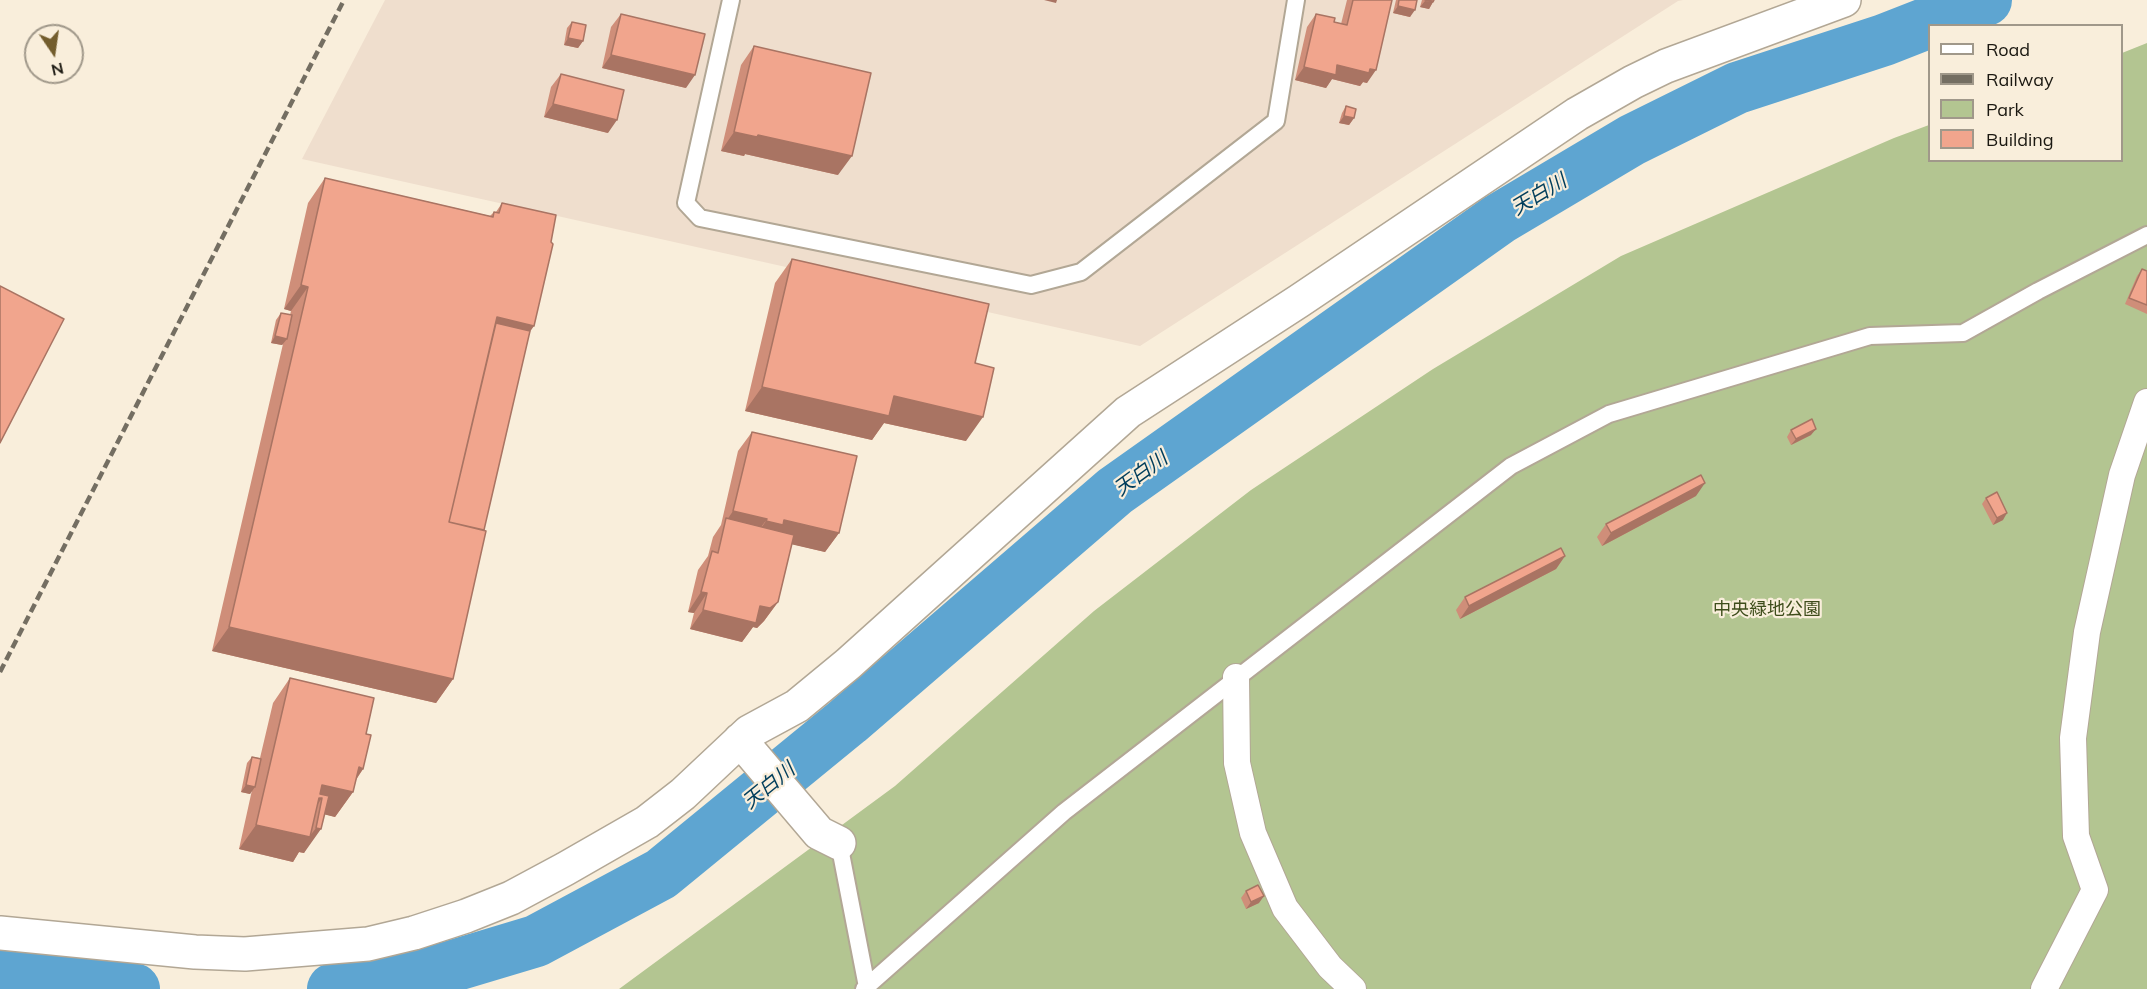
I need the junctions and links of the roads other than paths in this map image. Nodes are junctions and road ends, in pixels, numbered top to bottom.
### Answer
1 (731, 0) edge
2 (1296, 0) edge
3 (1844, 0) edge
4 (2147, 236) edge
5 (2147, 402) edge
6 (1236, 678) junction
7 (745, 746) junction
8 (829, 838) joint
9 (0, 933) edge
10 (866, 988) edge
11 (1353, 989) edge
12 (2043, 989) edge

1 - 2 lane
3 - 7 street
4 - 6 lane
5 - 12 street
6 - 10 lane
6 - 11 street
7 - 8 street
7 - 9 street
8 - 10 lane

